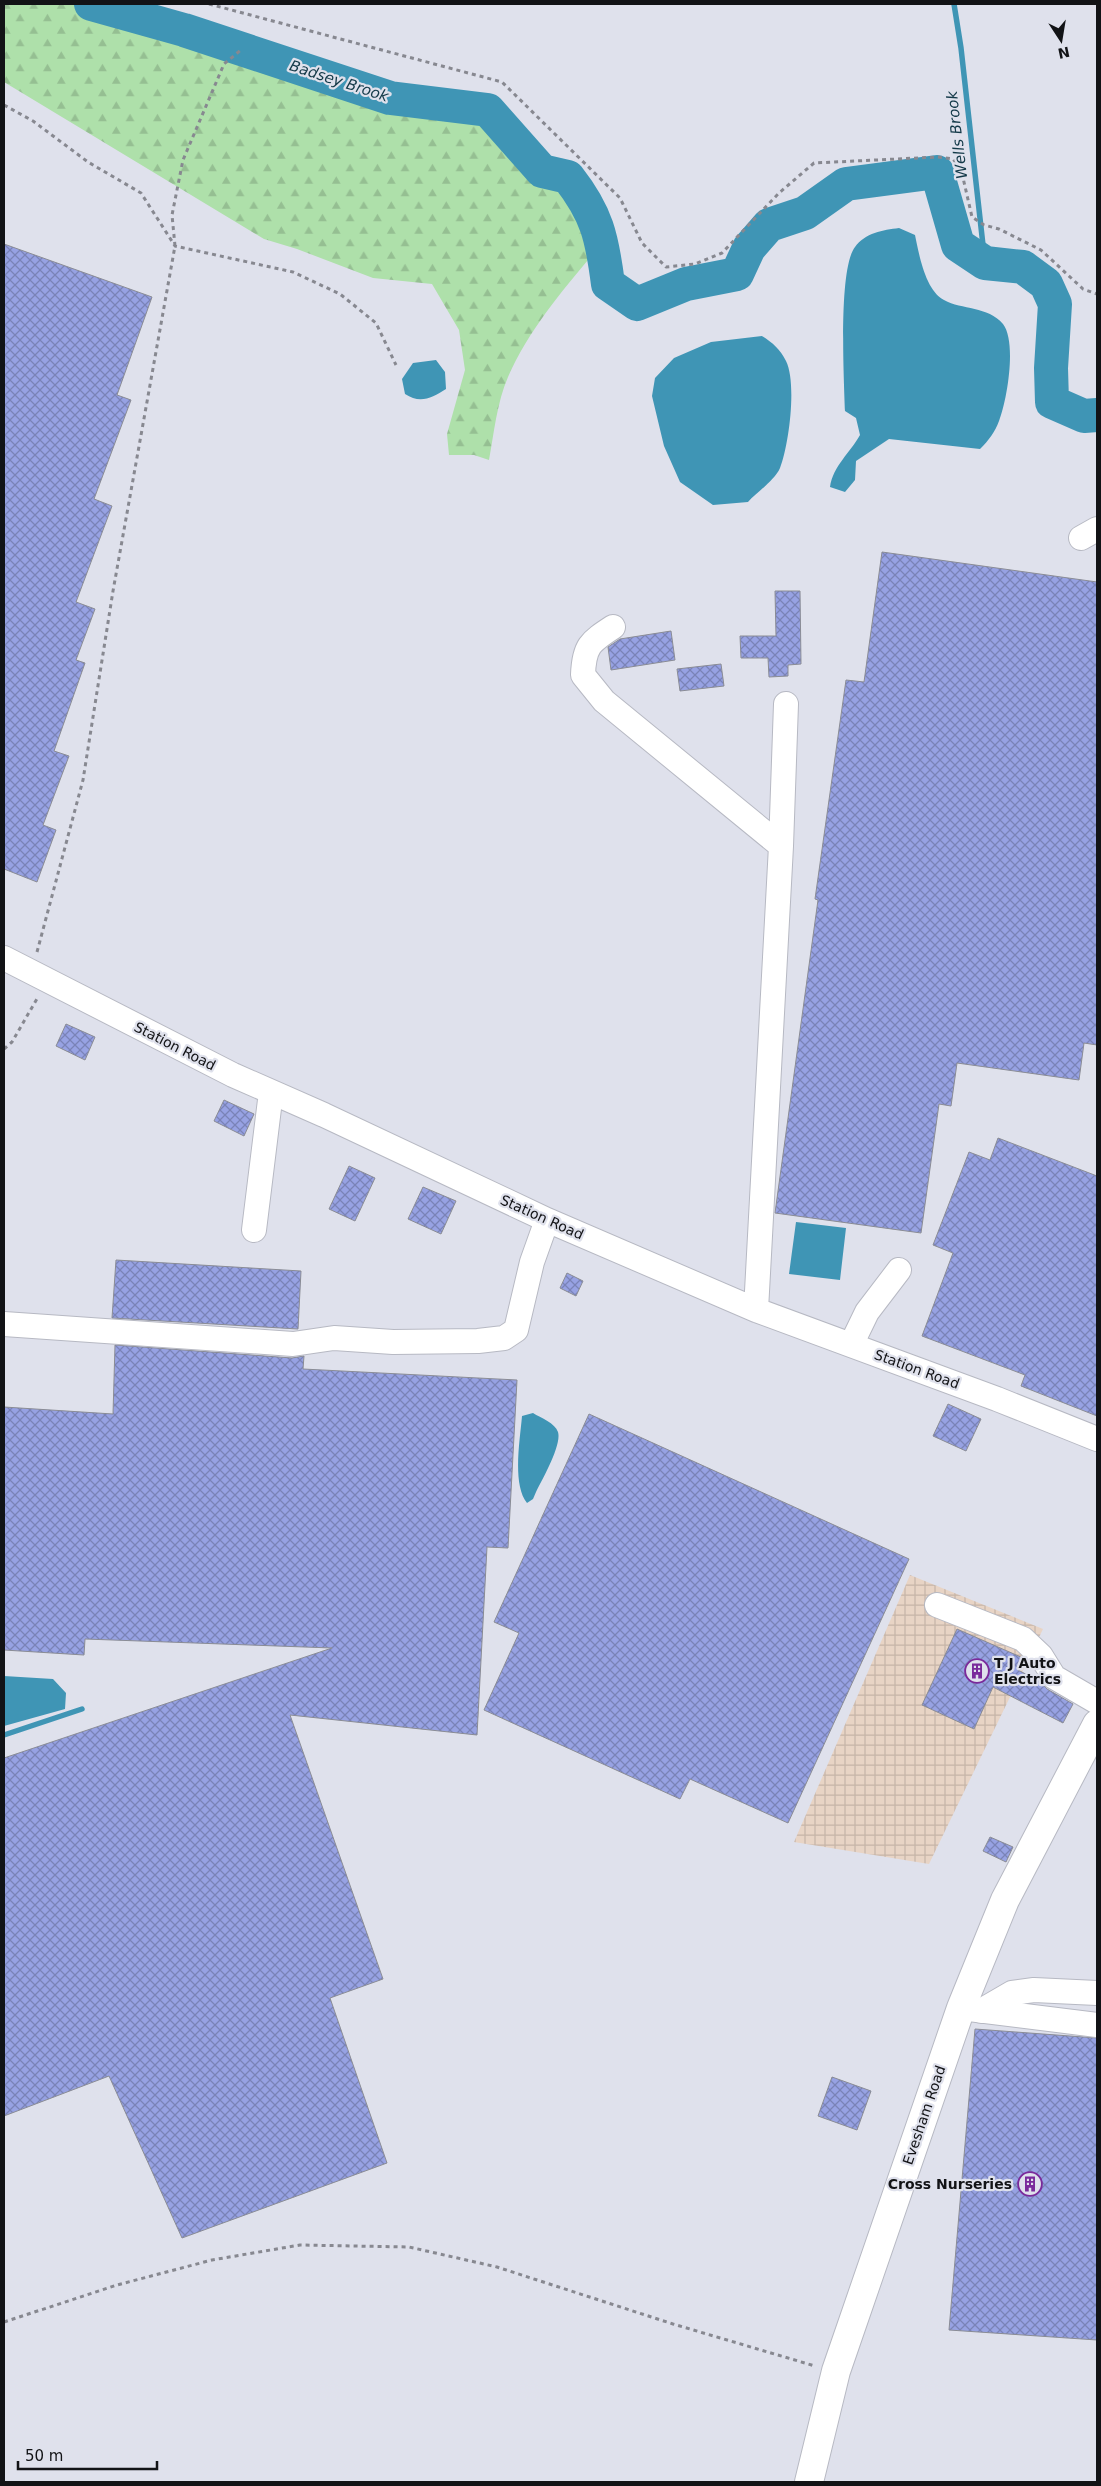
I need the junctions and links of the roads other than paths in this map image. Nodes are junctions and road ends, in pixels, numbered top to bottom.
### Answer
1 (613, 627) dead end
2 (786, 704) dead end
3 (781, 846) junction
4 (4, 958) edge
5 (270, 1092) junction
6 (547, 1220) junction
7 (254, 1230) dead end
8 (899, 1270) dead end
9 (756, 1310) junction
10 (4, 1324) edge
11 (851, 1345) junction
12 (1097, 1439) edge
13 (937, 1605) dead end
14 (1097, 1702) edge
15 (1097, 1724) edge
16 (1097, 1993) edge
17 (971, 2010) junction
18 (1097, 2025) edge
19 (810, 2482) edge

1 - 3 street
2 - 3 street
3 - 9 street
4 - 5 street, Station Road
5 - 6 street, Station Road
5 - 7 street
6 - 9 street, Station Road
6 - 10 street
8 - 11 street
9 - 11 street, Station Road
11 - 12 street, Station Road
13 - 14 street
15 - 17 main road, Evesham Road
16 - 17 street
17 - 18 street
17 - 19 main road, Evesham Road

